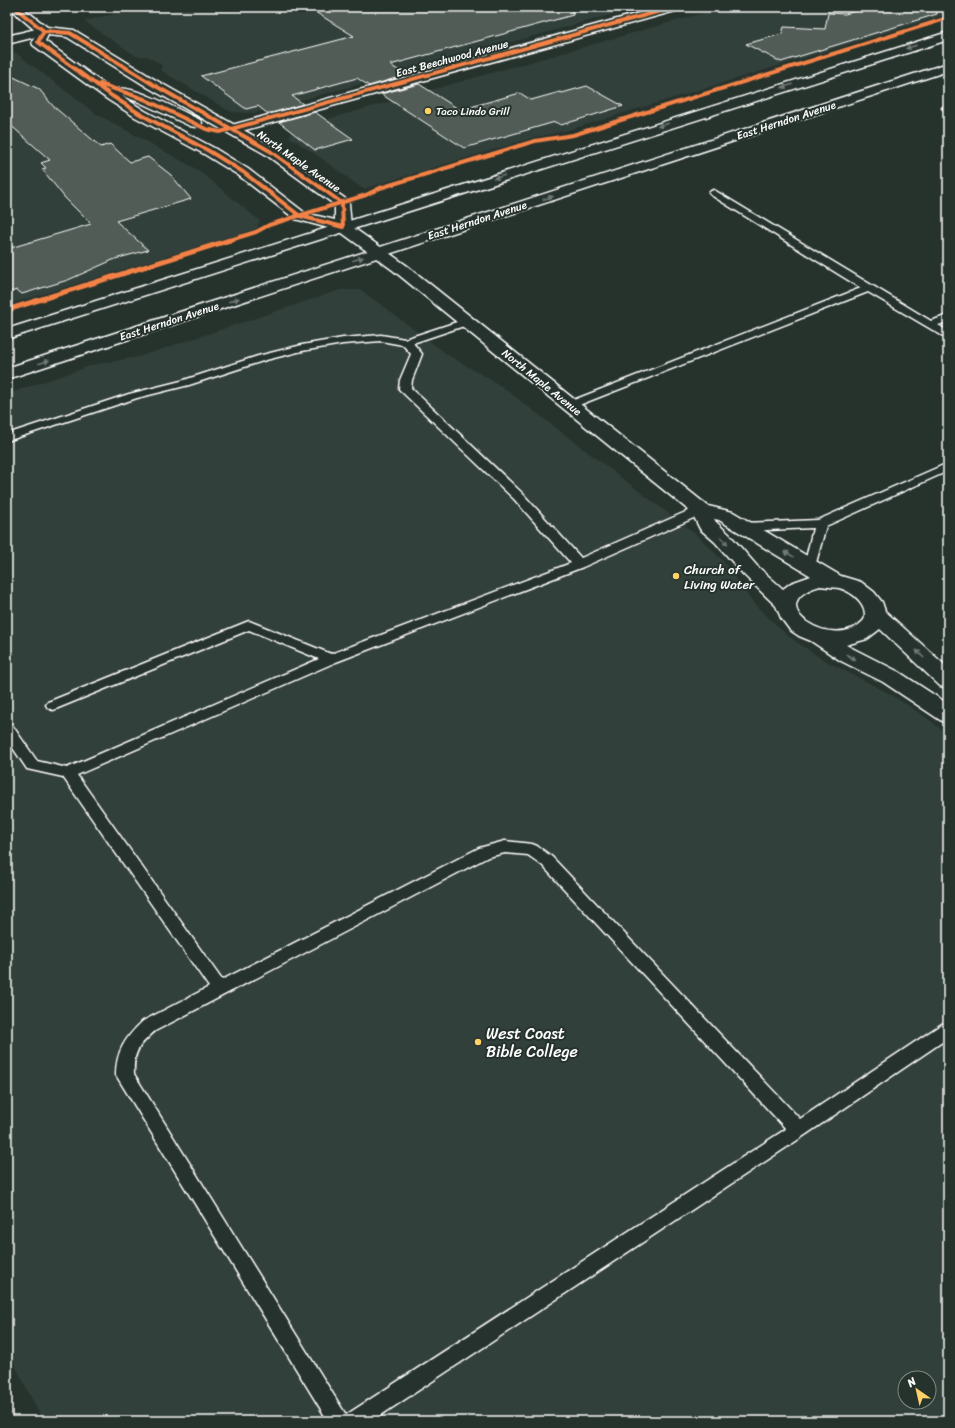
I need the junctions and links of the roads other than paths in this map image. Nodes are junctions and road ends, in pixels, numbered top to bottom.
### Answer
1 (14, 7) edge
2 (675, 7) edge
3 (44, 31) junction
4 (948, 36) edge
5 (7, 40) edge
6 (948, 67) edge
7 (89, 80) junction
8 (234, 129) junction
9 (714, 193) dead end
10 (343, 227) junction
11 (377, 252) junction
12 (869, 288) junction
13 (948, 318) edge
14 (466, 322) junction
15 (930, 325) junction
16 (7, 334) edge
17 (948, 336) edge
18 (406, 342) junction
19 (7, 374) edge
20 (570, 405) junction
21 (7, 438) edge
22 (948, 467) edge
23 (701, 510) junction
24 (820, 524) junction
25 (743, 527) junction
26 (579, 564) junction
27 (810, 567) junction
28 (835, 581) junction
29 (786, 604) junction
30 (876, 614) junction
31 (818, 636) junction
32 (331, 659) junction
33 (948, 681) edge
34 (53, 705) dead end
35 (948, 715) edge
36 (7, 728) edge
37 (68, 773) junction
38 (220, 990) junction
39 (948, 1029) edge
40 (799, 1130) junction
41 (339, 1421) edge
42 (354, 1421) edge

1 - 3 street
2 - 8 street, East Beechwood Avenue
3 - 5 street
3 - 7 street, North Maple Avenue
3 - 8 street, North Maple Avenue
4 -> 10 street
11 -> 6 street, East Herndon Avenue
7 - 8 street, East Beechwood Avenue
7 - 10 street, North Maple Avenue
8 - 10 street, North Maple Avenue
9 - 12 lane
10 - 11 street, North Maple Avenue
10 - 16 street
11 - 14 street, North Maple Avenue
19 -> 11 street, East Herndon Avenue
12 - 15 lane
12 - 20 lane
13 - 15 lane
14 - 18 lane
14 - 20 street, North Maple Avenue
15 - 17 lane
18 - 21 lane
18 - 26 lane
20 - 23 street, North Maple Avenue
22 - 24 lane
23 - 25 street, North Maple Avenue
23 - 26 lane
23 -> 29 street, North Maple Avenue
24 - 25 lane
24 - 27 lane
27 -> 25 street, North Maple Avenue
26 - 32 lane
27 - 28 street, North Maple Avenue
28 - 29 street, North Maple Avenue
28 - 30 street, North Maple Avenue
29 - 31 street, North Maple Avenue
30 - 31 street, North Maple Avenue
33 -> 30 street, North Maple Avenue
31 -> 35 street, North Maple Avenue
32 - 34 lane
32 - 37 lane
36 - 37 lane
37 - 38 lane
38 - 40 lane
38 - 41 lane
39 - 40 lane
40 - 42 lane

